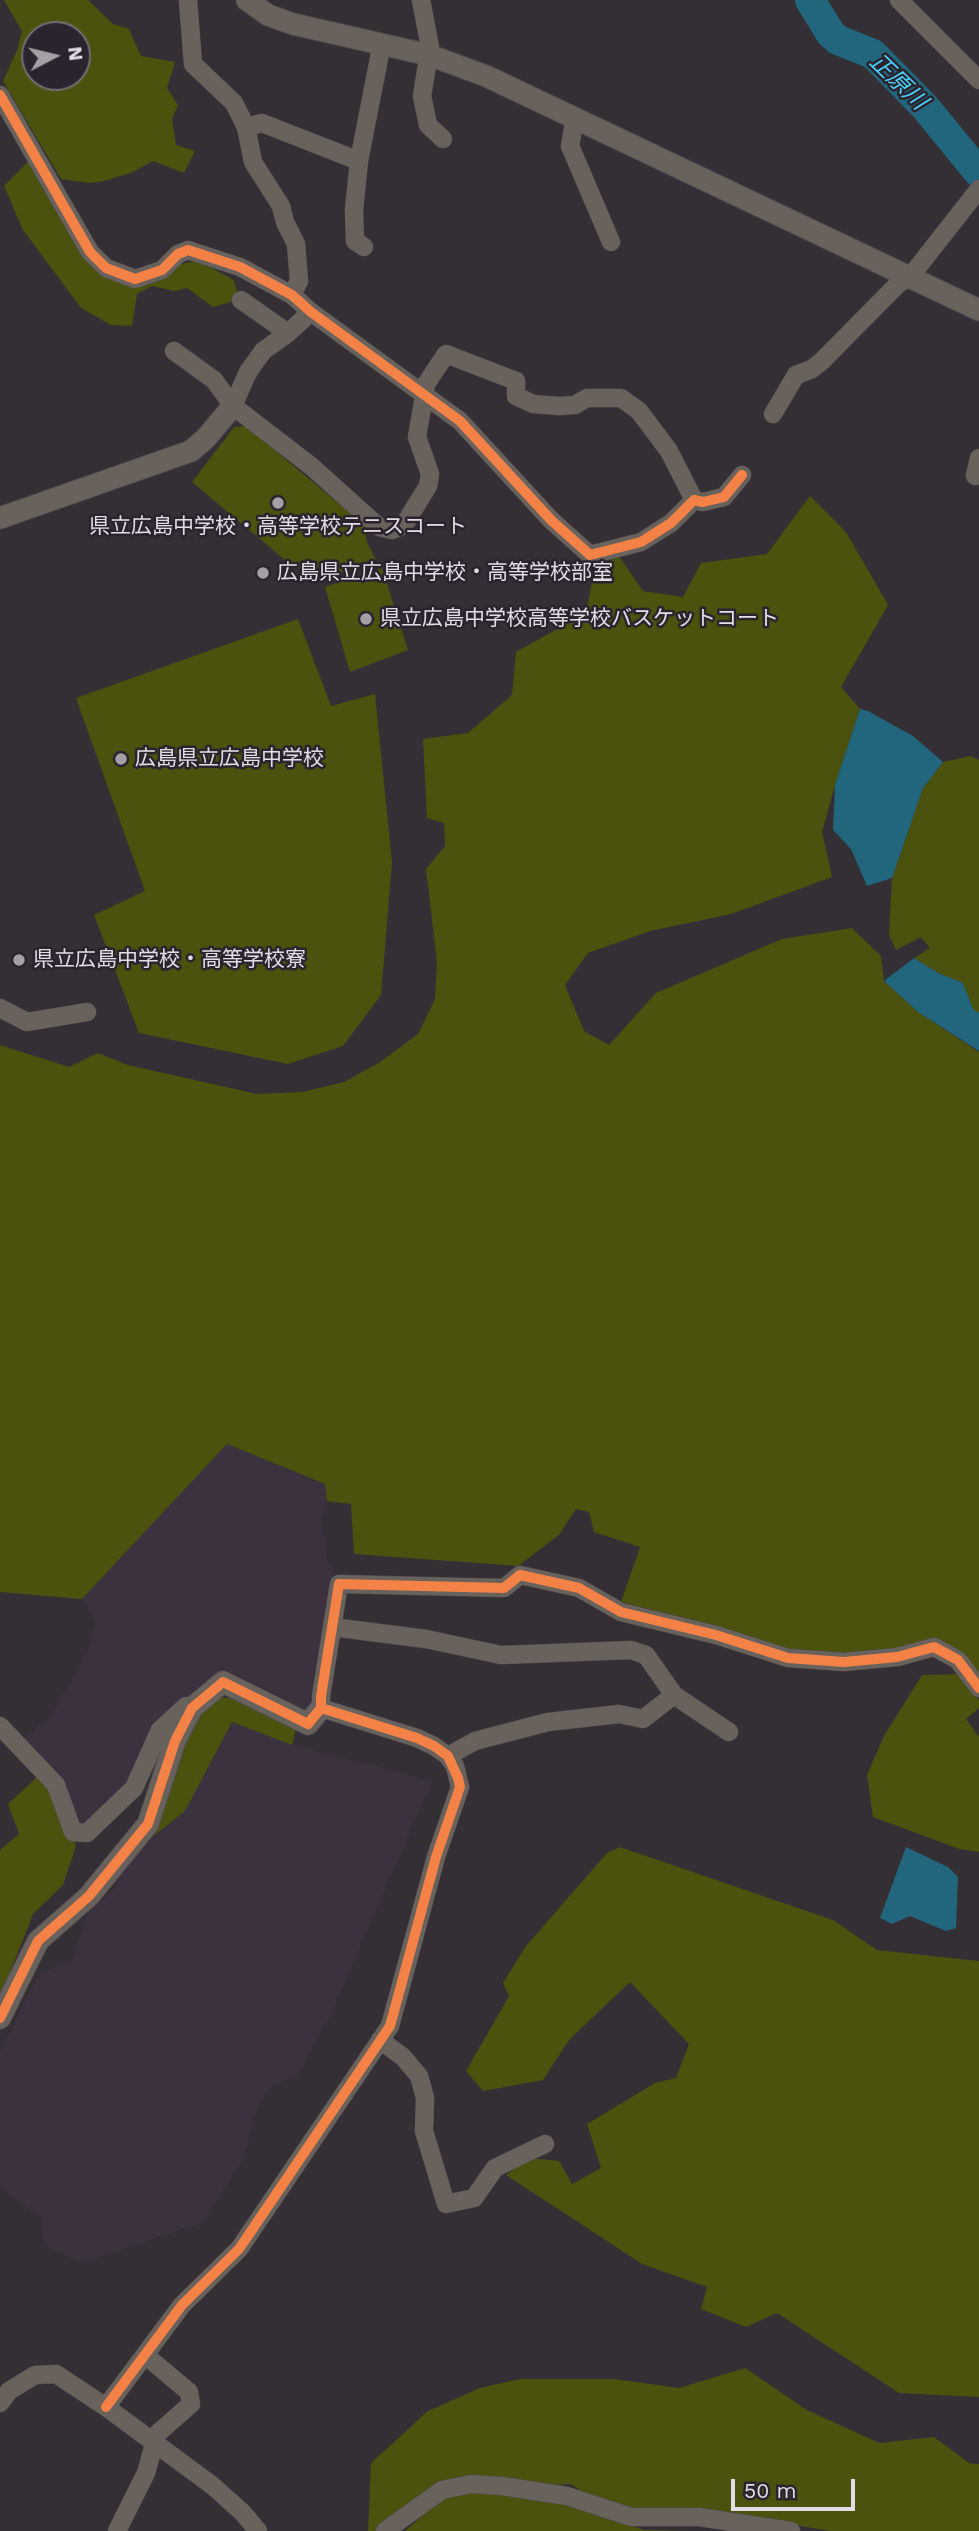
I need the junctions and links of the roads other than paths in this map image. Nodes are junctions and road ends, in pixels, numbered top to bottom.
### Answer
1 (188, 0) edge
2 (247, 0) edge
3 (421, 0) edge
4 (899, 0) edge
5 (382, 43) junction
6 (429, 55) junction
7 (979, 80) edge
8 (0, 95) edge
9 (575, 118) junction
10 (247, 128) junction
11 (443, 139) dead end
12 (359, 161) junction
13 (979, 189) edge
14 (611, 242) dead end
15 (363, 247) dead end
16 (910, 277) junction
17 (292, 295) junction
18 (241, 300) dead end
19 (979, 310) edge
20 (311, 312) junction
21 (288, 333) junction
22 (174, 351) dead end
23 (425, 394) junction
24 (233, 406) junction
25 (773, 414) dead end
26 (979, 458) edge
27 (742, 475) dead end
28 (975, 477) dead end
29 (694, 500) junction
30 (0, 518) edge
31 (0, 1008) edge
32 (87, 1012) dead end
33 (332, 1627) junction
34 (979, 1688) edge
35 (674, 1695) junction
36 (192, 1708) junction
37 (321, 1708) junction
38 (0, 1726) edge
39 (729, 1732) dead end
40 (448, 1756) junction
41 (0, 2018) edge
42 (380, 2040) junction
43 (545, 2144) dead end
44 (145, 2355) junction
45 (0, 2403) edge
46 (107, 2407) junction
47 (155, 2443) junction
48 (117, 2531) edge
49 (258, 2531) edge
50 (385, 2531) edge
51 (791, 2531) edge

1 - 10 street
2 - 5 street
3 - 6 street
4 - 7 street
5 - 6 street
5 - 12 street
6 - 9 street
6 - 11 street
8 - 17 street
9 - 14 street
9 - 16 street
10 - 12 street
10 - 17 street
12 - 15 street
13 - 16 street
16 - 19 street
16 - 25 street
17 - 20 street
18 - 21 street
20 - 21 street
20 - 23 street
21 - 24 street
22 - 24 street
23 - 24 street
23 - 29 street
23 - 29 street
24 - 30 street
26 - 28 street
27 - 29 street
31 - 32 street
33 - 34 street
33 - 35 street
33 - 37 street
35 - 39 street
35 - 40 street
36 - 37 street
36 - 38 street
36 - 41 street
37 - 40 street
40 - 42 street
42 - 43 street
42 - 44 street
44 - 46 street
44 - 47 street
45 - 46 street
46 - 47 street
47 - 48 street
47 - 49 street
50 - 51 street

